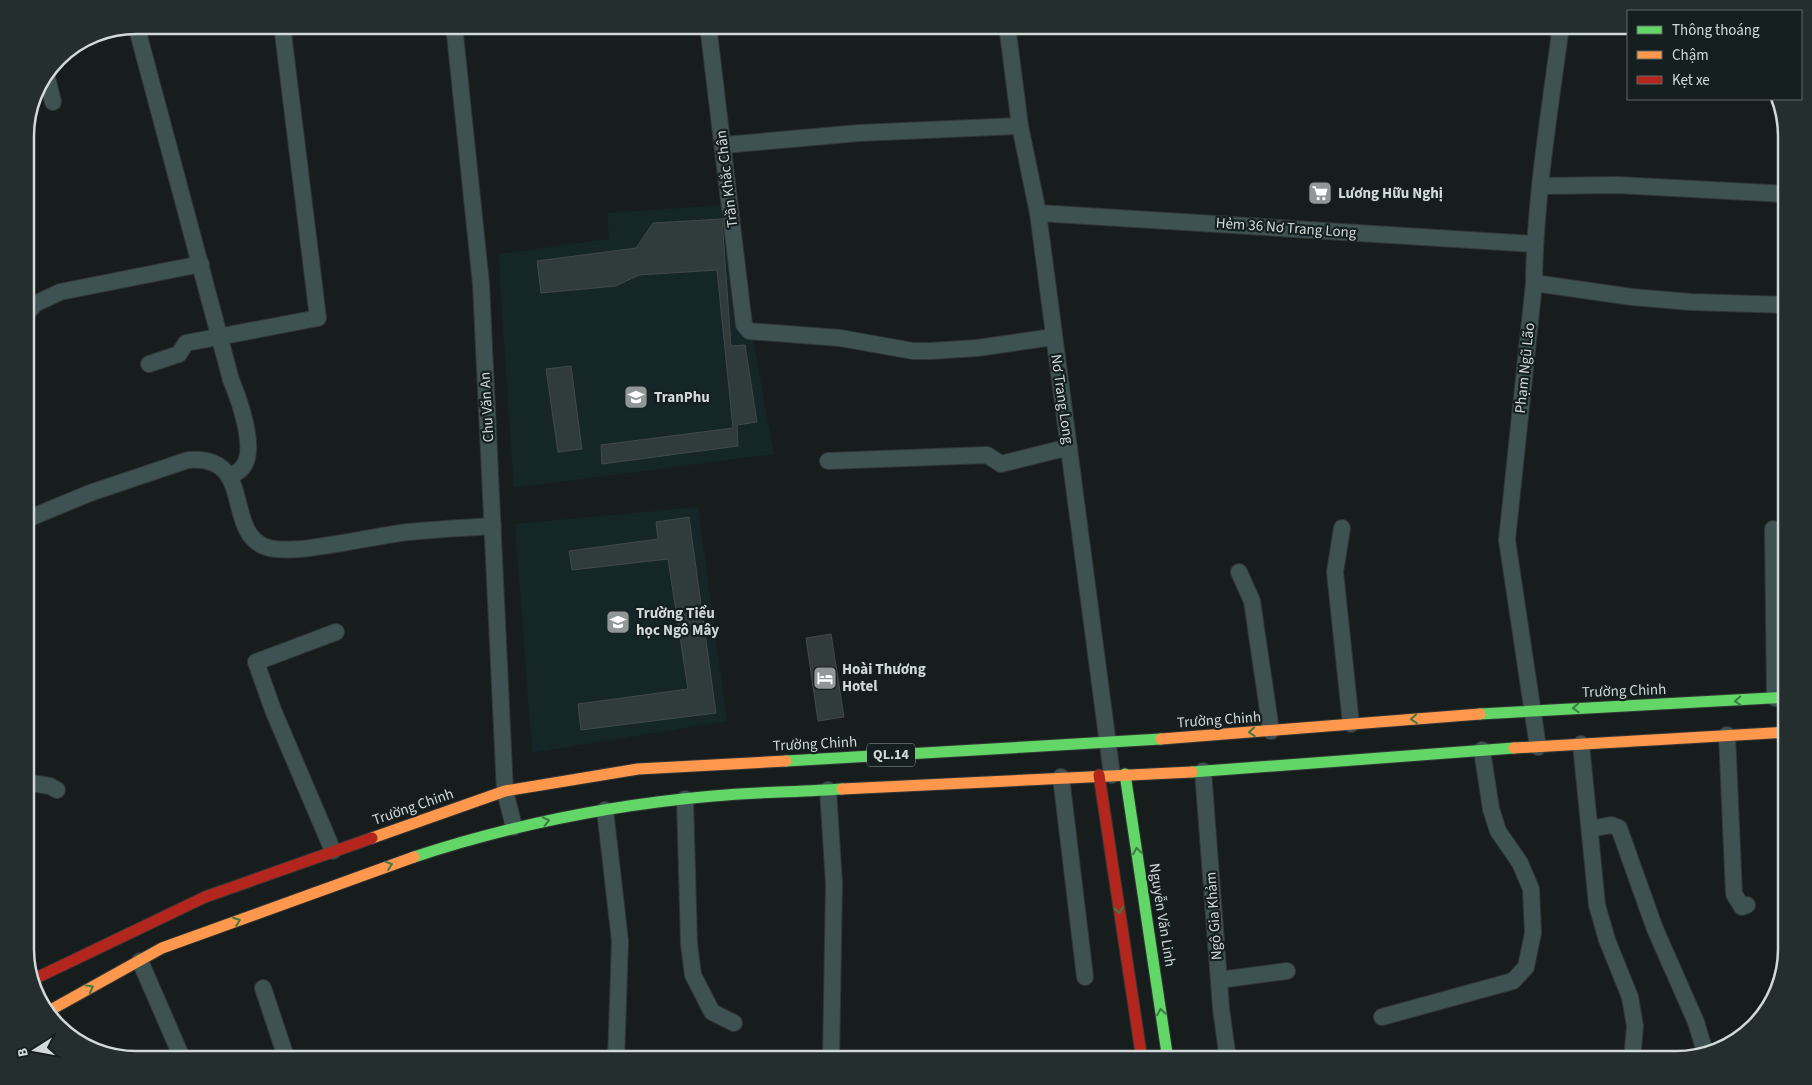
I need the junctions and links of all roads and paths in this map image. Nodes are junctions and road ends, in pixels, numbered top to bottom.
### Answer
1 (138, 34) edge
2 (283, 34) edge
3 (455, 34) edge
4 (709, 34) edge
5 (1008, 34) edge
6 (1560, 34) edge
7 (48, 83) edge
8 (53, 102) dead end
9 (1020, 126) junction
10 (724, 145) junction
11 (1540, 186) junction
12 (1778, 194) edge
13 (1038, 213) junction
14 (1535, 244) junction
15 (202, 264) junction
16 (1534, 282) junction
17 (34, 305) edge
18 (1778, 305) edge
19 (221, 336) junction
20 (1053, 337) junction
21 (149, 364) dead end
22 (1068, 447) junction
23 (828, 461) dead end
24 (229, 477) junction
25 (34, 516) edge
26 (493, 526) junction
27 (1342, 528) dead end
28 (1773, 529) dead end
29 (1239, 572) dead end
30 (336, 632) dead end
31 (1778, 635) edge
32 (1778, 698) edge
33 (1534, 710) junction
34 (1351, 724) junction
35 (1271, 731) junction
36 (1778, 732) edge
37 (1727, 735) junction
38 (1107, 742) junction
39 (1581, 744) junction
40 (1538, 747) junction
41 (1482, 750) junction
42 (1203, 771) junction
43 (1112, 775) junction
44 (1061, 777) junction
45 (34, 783) edge
46 (56, 790) dead end
47 (828, 790) junction
48 (505, 791) junction
49 (685, 799) junction
50 (605, 810) junction
51 (514, 827) junction
52 (1590, 829) junction
53 (333, 851) junction
54 (1747, 905) dead end
55 (140, 961) junction
56 (1287, 972) dead end
57 (38, 977) edge
58 (1085, 977) dead end
59 (1219, 980) junction
60 (263, 988) dead end
61 (53, 1009) edge
62 (1382, 1017) dead end
63 (734, 1024) dead end
64 (1704, 1048) edge
65 (179, 1051) edge
66 (284, 1051) edge
67 (616, 1051) edge
68 (831, 1051) edge
69 (1141, 1051) edge
70 (1166, 1051) edge
71 (1227, 1051) edge
72 (1632, 1051) edge

1 - 15 street
2 - 19 street
3 - 26 street, Chu Văn An
4 - 10 street, Trần Khắc Chân
5 - 9 street, Nơ Trang Long
6 - 11 street, Phạm Ngũ Lão
7 - 8 street
9 - 10 street
9 - 13 street, Nơ Trang Long
10 - 20 street, Trần Khắc Chân
11 - 12 street
11 - 14 street, Phạm Ngũ Lão
13 - 14 street, Hẻm 36 Nơ Trang Long
13 - 20 street, Nơ Trang Long
14 - 16 street, Phạm Ngũ Lão
15 - 17 street
15 - 19 street
16 - 18 street
16 - 33 street, Phạm Ngũ Lão
19 - 21 street
19 - 24 street
20 - 22 street, Nơ Trang Long
22 - 23 street
22 - 38 street, Nơ Trang Long
24 - 25 street
24 - 26 street
26 - 48 street, Chu Văn An
27 - 34 street
28 - 31 street
29 - 35 street
30 - 53 street
32 -> 33 main road, Trường Chinh / QL.14
33 -> 34 main road, Trường Chinh / QL.14
33 - 40 street, Phạm Ngũ Lão
34 - 35 main road, Trường Chinh / QL.14
35 -> 38 main road, Trường Chinh / QL.14
36 - 37 main road, QL.14
37 - 39 main road, QL.14
37 - 54 street
38 - 43 street, Nơ Trang Long
38 - 48 main road, Trường Chinh / QL.14
39 - 40 main road, QL.14
39 - 52 street
40 - 41 main road, QL.14
41 - 42 main road, QL.14
41 - 62 street
42 - 43 main road, QL.14
42 - 59 street, Ngô Gia Khảm
43 - 44 main road, QL.14
43 -> 69 main road
70 -> 43 main road, Nguyễn Văn Linh
44 - 47 main road, QL.14
44 - 58 street
45 - 46 street
47 - 49 main road, QL.14
47 - 68 street
48 - 51 street, Chu Văn An
48 - 53 main road, Trường Chinh / QL.14
49 - 50 main road, QL.14
49 - 63 street
51 -> 50 main road, QL.14
50 - 67 street
55 -> 51 main road, QL.14
52 - 64 street
52 - 72 street
53 - 57 main road, Trường Chinh / QL.14
61 -> 55 main road, QL.14
55 - 65 street
56 - 59 street
59 - 71 street, Ngô Gia Khảm
60 - 66 street

